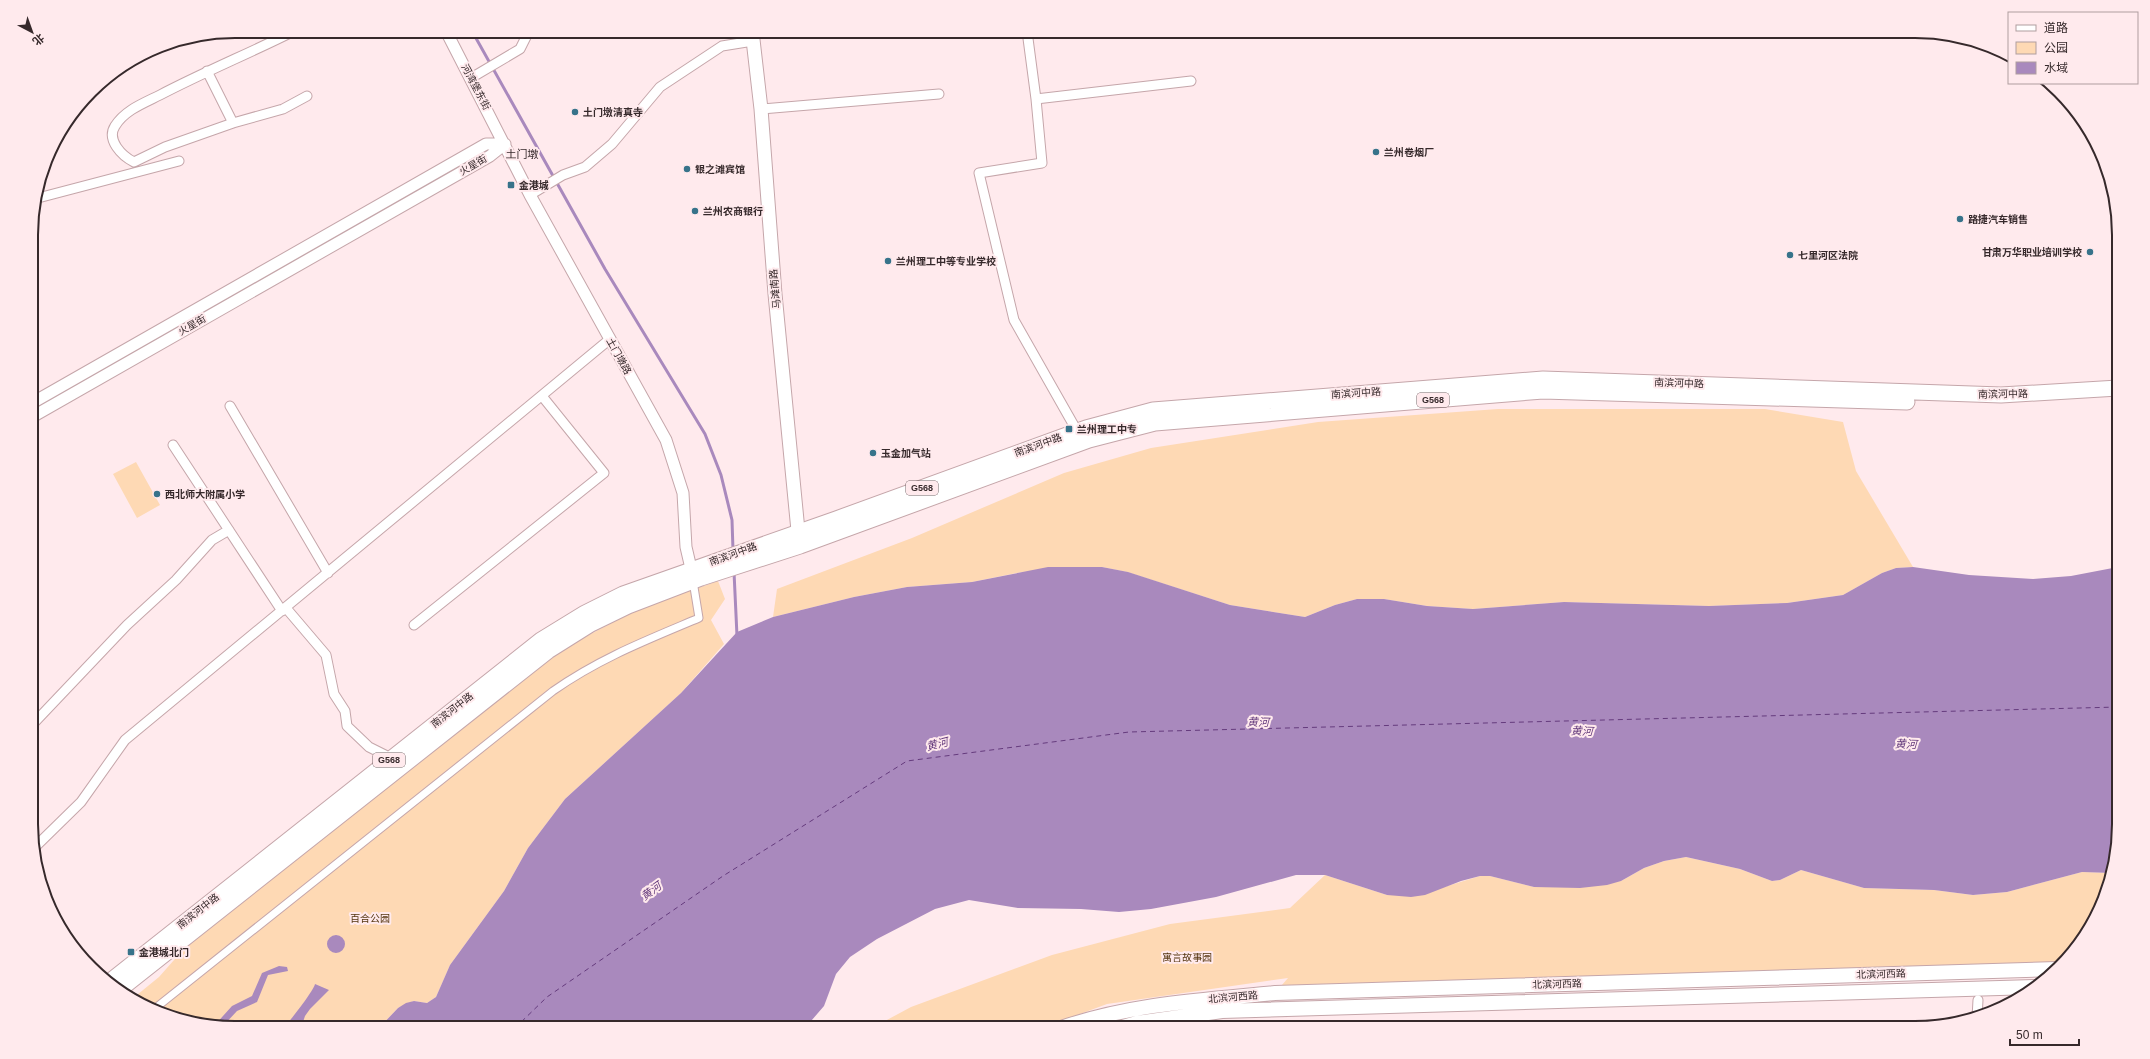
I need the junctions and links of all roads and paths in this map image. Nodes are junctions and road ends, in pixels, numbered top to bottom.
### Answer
1 (278, 38) edge
2 (450, 38) edge
3 (526, 38) edge
4 (746, 38) edge
5 (752, 38) edge
6 (1027, 38) edge
7 (207, 70) junction
8 (471, 78) junction
9 (1191, 81) dead end
10 (939, 94) dead end
11 (307, 96) dead end
12 (1036, 99) junction
13 (761, 109) junction
14 (233, 123) junction
15 (505, 144) junction
16 (179, 161) dead end
17 (530, 194) junction
18 (42, 197) edge
19 (610, 339) junction
20 (2112, 388) edge
21 (542, 396) junction
22 (2112, 398) edge
23 (38, 400) edge
24 (230, 406) dead end
25 (38, 414) edge
26 (1077, 431) junction
27 (173, 445) dead end
28 (229, 530) junction
29 (799, 539) junction
30 (328, 573) junction
31 (692, 575) junction
32 (284, 609) junction
33 (414, 625) dead end
34 (38, 718) edge
35 (392, 758) junction
36 (39, 843) edge
37 (2048, 969) edge
38 (113, 979) edge
39 (123, 987) edge
40 (2026, 987) edge
41 (1978, 1000) dead end
42 (158, 1006) edge
43 (1977, 1011) edge
44 (1082, 1021) edge
45 (1151, 1021) edge

1 - 7 street
2 - 8 street, 河湾堡东街
3 - 8 street
4 - 17 street
5 - 13 main road, 马滩南路
6 - 12 street
7 - 14 street
7 - 14 street
8 - 15 street, 河湾堡东街
9 - 12 street
10 - 13 street
11 - 14 street
12 - 26 street
13 - 29 main road, 马滩南路
15 - 17 street, 土门墩路
15 - 23 street, 火星街
15 - 25 street, 火星街
16 - 18 street
17 - 19 street, 土门墩路
19 - 21 street
19 - 31 street, 土门墩路
20 - 26 highway, 南滨河中路 / G568
21 - 30 street
21 - 33 street
22 - 29 highway, 南滨河中路 / G568
24 - 30 street
26 - 29 highway, 南滨河中路 / G568
27 - 28 street
28 - 32 street
28 - 34 street
29 - 31 highway, 南滨河中路 / G568
30 - 32 street
31 - 35 highway, 南滨河中路 / G568
31 - 39 highway, 南滨河中路 / G568
31 - 42 street
32 - 35 street
32 - 36 street
35 - 38 highway, 南滨河中路 / G568
37 - 44 main road, 北滨河西路
40 - 45 main road, 北滨河西路
41 - 43 street

